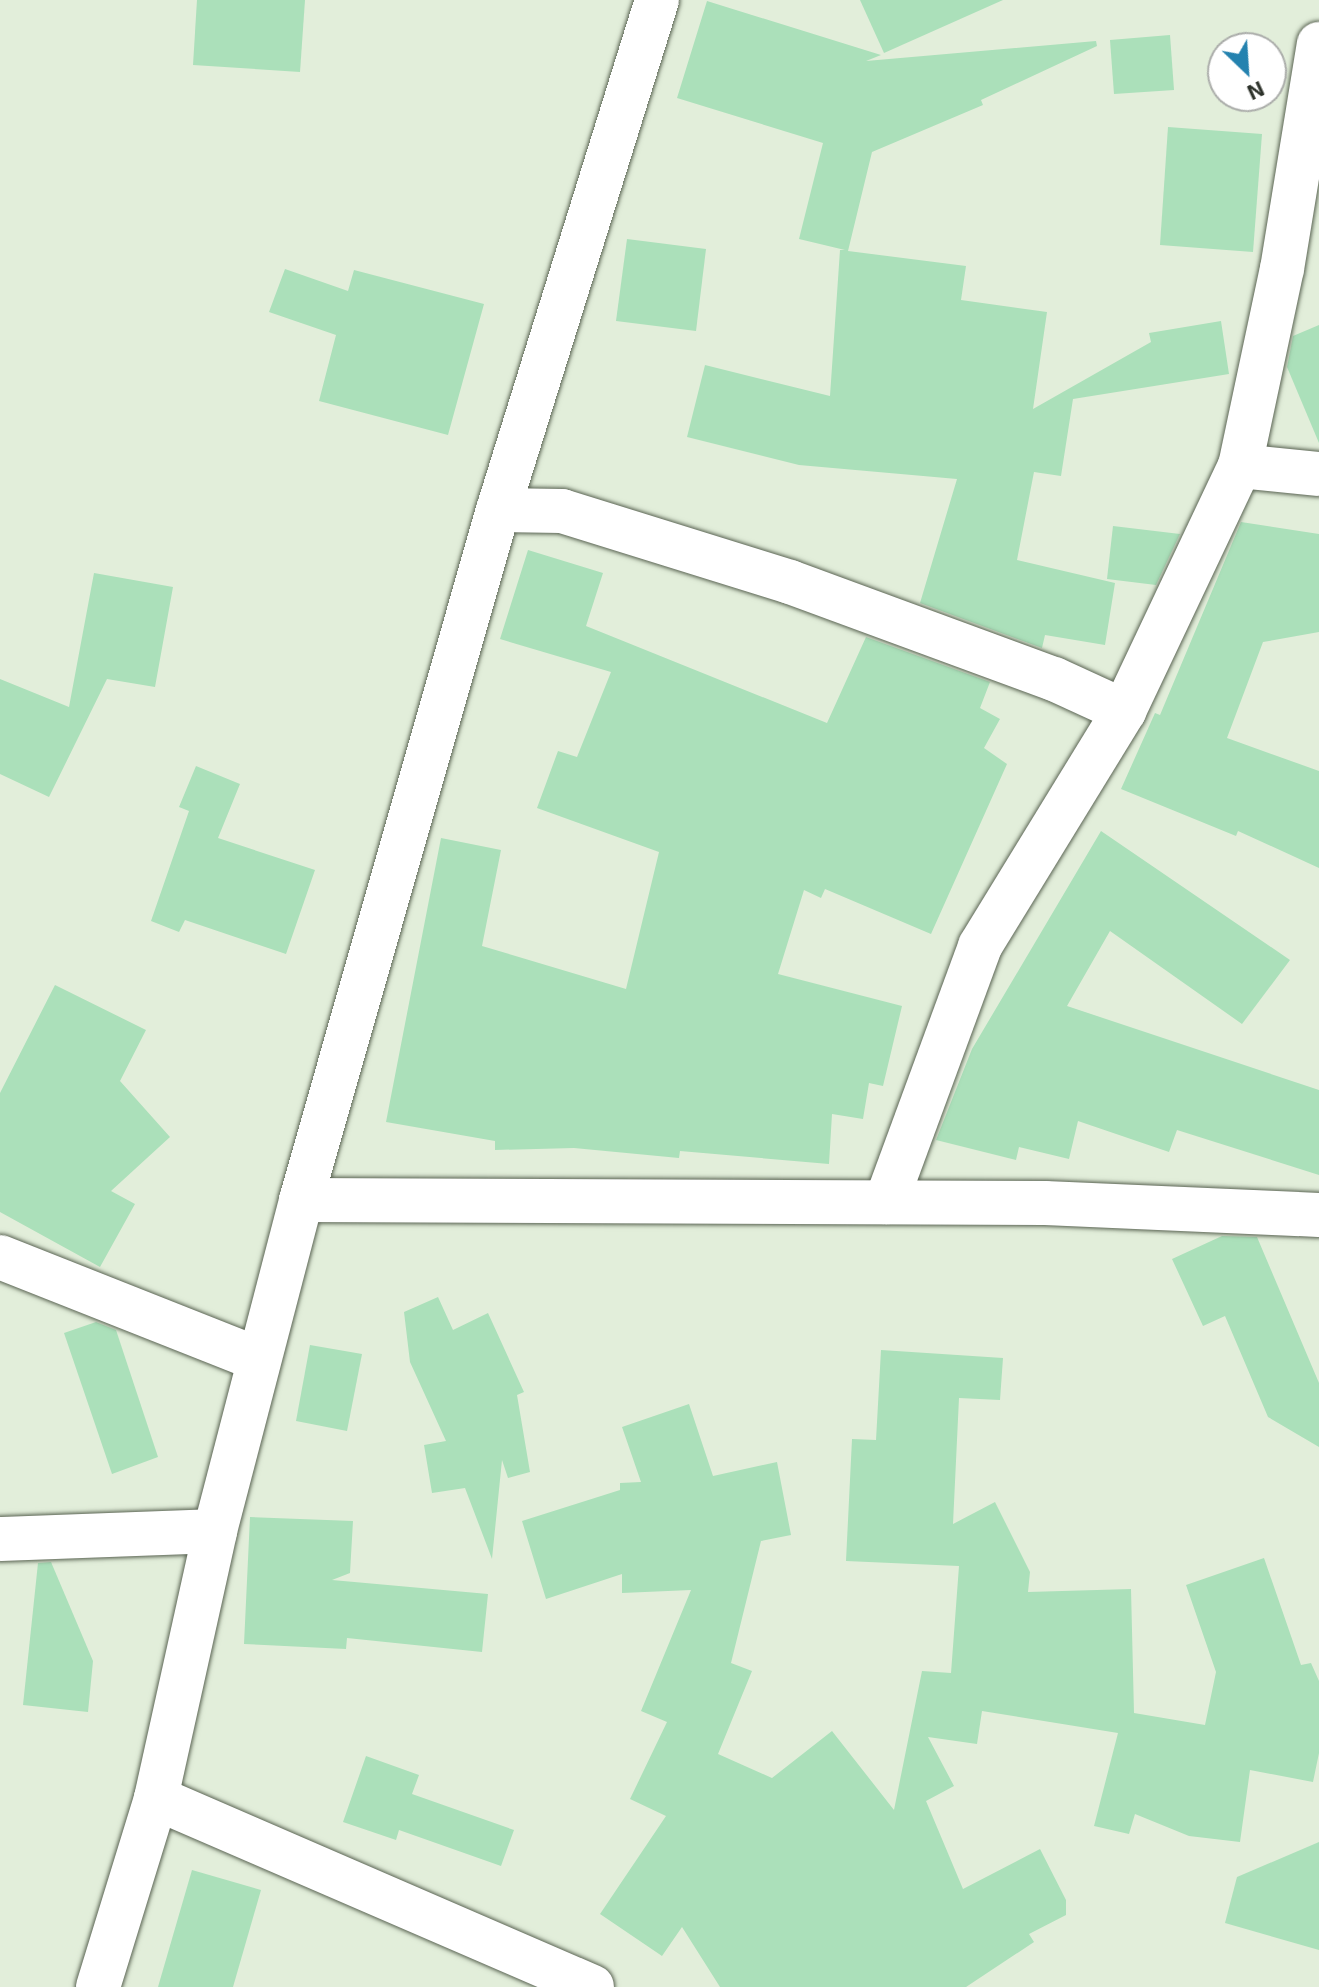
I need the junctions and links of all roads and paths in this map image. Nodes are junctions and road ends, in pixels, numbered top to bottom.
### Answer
1 (657, 0) edge
2 (1319, 44) edge
3 (1240, 466) junction
4 (1319, 474) edge
5 (498, 510) junction
6 (1124, 711) junction
7 (301, 1200) junction
8 (886, 1202) junction
9 (1319, 1215) edge
10 (0, 1257) edge
11 (257, 1359) junction
12 (215, 1531) junction
13 (0, 1539) edge
14 (156, 1798) junction
15 (98, 1987) edge
16 (592, 1987) edge

1 - 5 street
2 - 3 street
3 - 4 street
3 - 6 street
5 - 6 street
5 - 7 street
6 - 8 street
7 - 8 street
7 - 11 street
8 - 9 street
10 - 11 street
11 - 12 street
12 - 13 street
12 - 14 street
14 - 15 street
14 - 16 street

